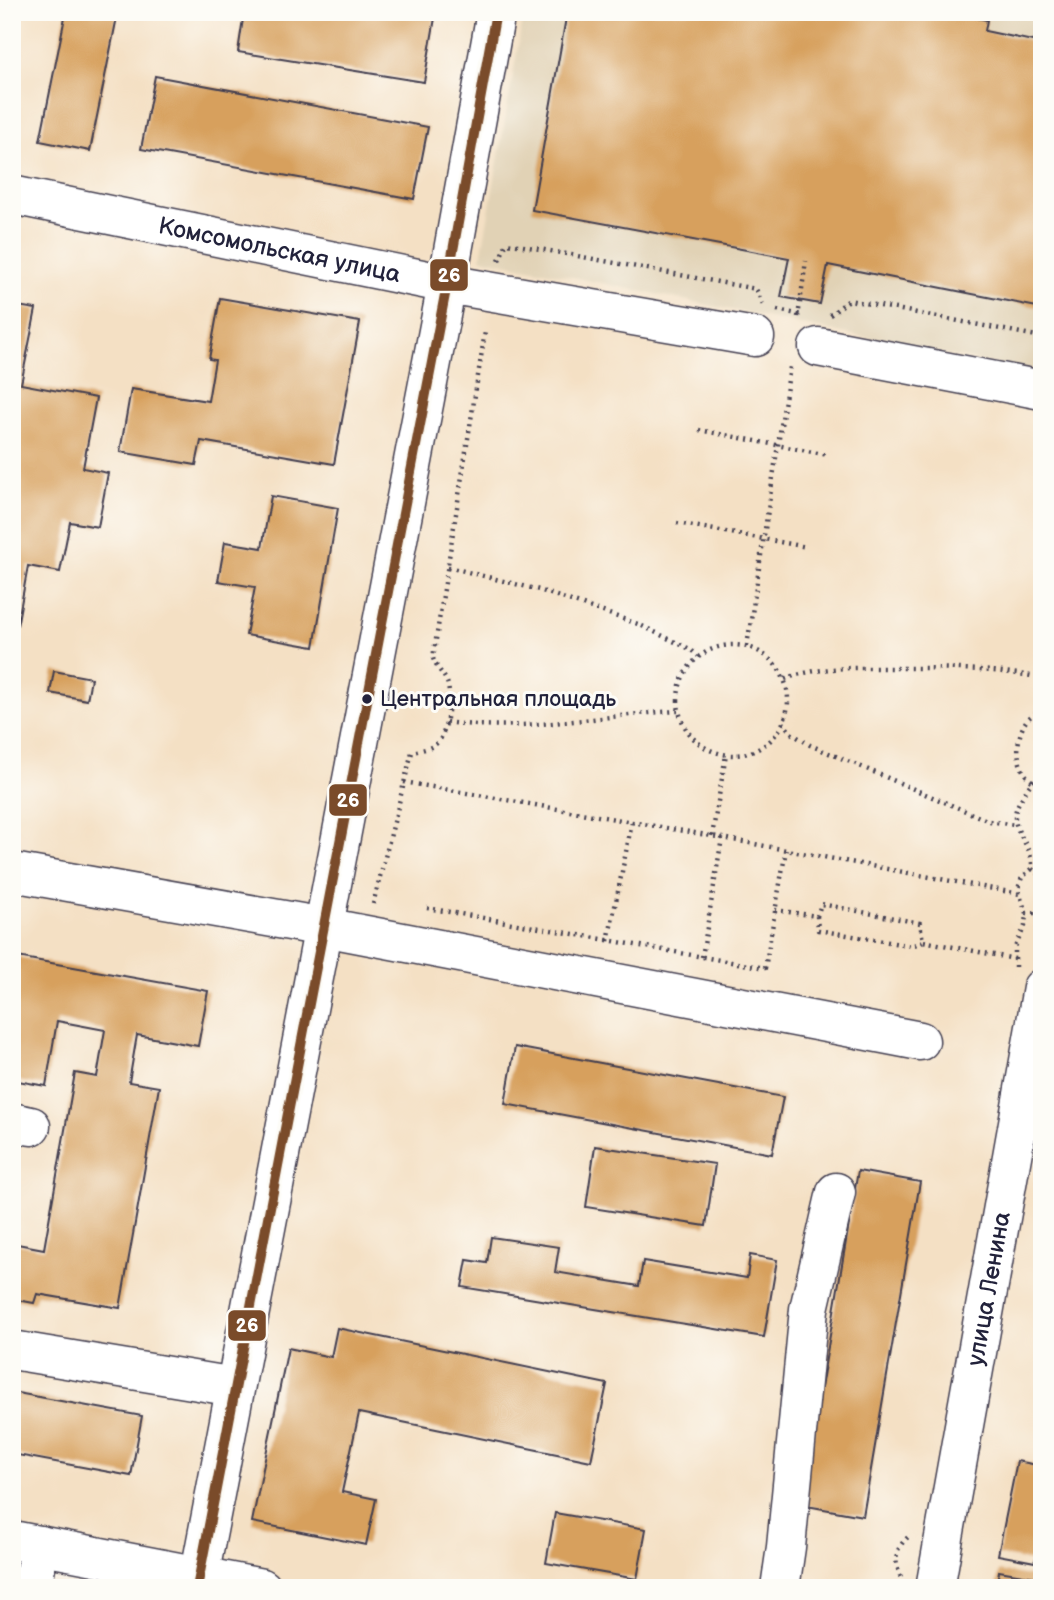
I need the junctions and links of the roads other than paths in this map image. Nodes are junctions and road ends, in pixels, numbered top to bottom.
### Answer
1 (496, 12) edge
2 (12, 195) edge
3 (447, 284) junction
4 (808, 333) road end
5 (755, 337) dead end
6 (1042, 390) edge
7 (12, 872) edge
8 (324, 927) junction
9 (1042, 988) edge
10 (919, 1041) dead end
11 (836, 1192) dead end
12 (12, 1350) edge
13 (235, 1387) junction
14 (26, 1542) edge
15 (198, 1582) edge
16 (32, 1588) edge
17 (262, 1588) edge
18 (780, 1588) edge
19 (935, 1588) edge

1 - 3 street
2 - 3 street, Комсомольская улица
3 - 5 street, Комсомольская улица
3 - 8 street
4 - 6 street
7 - 8 street
8 - 10 street
8 - 13 street
9 - 19 street, улица Ленина
11 - 18 street
12 - 13 street
13 - 15 street
14 - 15 street
14 - 16 street
15 - 17 street

